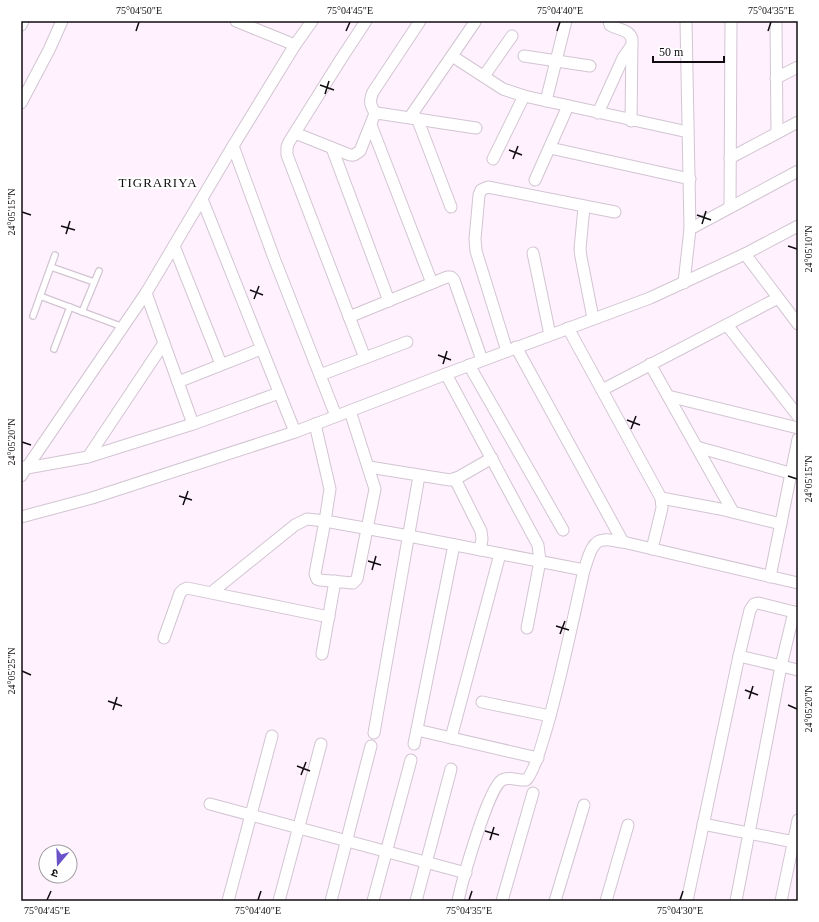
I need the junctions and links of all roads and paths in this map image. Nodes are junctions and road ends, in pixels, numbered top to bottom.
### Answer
1 (23, 21) edge
2 (62, 21) edge
3 (236, 21) edge
4 (312, 21) edge
5 (366, 21) edge
6 (420, 21) edge
7 (566, 21) edge
8 (608, 21) edge
9 (686, 21) edge
10 (732, 21) edge
11 (776, 21) edge
12 (476, 22) edge
13 (21, 25) edge
14 (512, 36) dead end
15 (632, 45) junction
16 (295, 46) junction
17 (452, 56) junction
18 (524, 56) dead end
19 (556, 61) junction
20 (590, 66) dead end
21 (798, 67) edge
22 (484, 76) junction
23 (776, 78) junction
24 (524, 96) junction
25 (546, 101) junction
26 (21, 103) edge
27 (568, 106) junction
28 (598, 113) junction
29 (376, 114) junction
30 (414, 118) junction
31 (632, 121) junction
32 (798, 122) edge
33 (371, 125) junction
34 (476, 128) dead end
35 (688, 132) junction
36 (295, 133) junction
37 (777, 133) junction
38 (233, 146) junction
39 (332, 148) junction
40 (550, 148) junction
41 (730, 158) junction
42 (493, 159) dead end
43 (798, 171) edge
44 (690, 179) junction
45 (535, 180) dead end
46 (202, 199) junction
47 (451, 207) dead end
48 (584, 207) junction
49 (730, 207) junction
50 (615, 212) dead end
51 (798, 226) edge
52 (690, 229) junction
53 (174, 246) junction
54 (533, 253) dead end
55 (745, 254) junction
56 (55, 255) dead end
57 (51, 267) junction
58 (99, 270) dead end
59 (94, 282) junction
60 (432, 283) junction
61 (684, 283) junction
62 (146, 293) junction
63 (40, 296) junction
64 (778, 298) junction
65 (389, 300) junction
66 (70, 307) junction
67 (82, 312) junction
68 (33, 316) dead end
69 (349, 317) junction
70 (593, 318) junction
71 (798, 324) edge
72 (727, 325) junction
73 (123, 327) junction
74 (568, 328) junction
75 (550, 335) junction
76 (407, 342) dead end
77 (164, 343) junction
78 (54, 349) dead end
79 (261, 349) junction
80 (512, 349) junction
81 (364, 358) junction
82 (482, 360) junction
83 (221, 364) junction
84 (650, 364) junction
85 (470, 365) junction
86 (446, 374) junction
87 (320, 375) junction
88 (178, 382) junction
89 (602, 390) junction
90 (279, 393) junction
91 (668, 396) junction
92 (350, 411) junction
93 (336, 416) junction
94 (798, 416) edge
95 (193, 424) junction
96 (315, 424) junction
97 (798, 428) edge
98 (295, 432) junction
99 (798, 439) edge
100 (697, 447) junction
101 (88, 457) junction
102 (492, 458) junction
103 (369, 467) junction
104 (23, 470) edge
105 (795, 474) edge
106 (420, 476) junction
107 (455, 479) junction
108 (662, 498) junction
109 (733, 512) junction
110 (21, 517) edge
111 (325, 522) junction
112 (781, 524) junction
113 (368, 528) junction
114 (563, 530) dead end
115 (409, 536) junction
116 (623, 542) junction
117 (454, 545) junction
118 (652, 549) junction
119 (480, 550) junction
120 (500, 554) junction
121 (540, 561) junction
122 (584, 570) junction
123 (770, 577) junction
124 (335, 581) junction
125 (798, 583) edge
126 (212, 592) junction
127 (796, 612) edge
128 (329, 617) junction
129 (527, 628) dead end
130 (164, 638) dead end
131 (322, 654) dead end
132 (739, 656) junction
133 (781, 666) junction
134 (798, 670) edge
135 (482, 702) dead end
136 (550, 716) junction
137 (417, 730) junction
138 (374, 734) dead end
139 (272, 736) dead end
140 (451, 738) junction
141 (321, 744) dead end
142 (414, 744) dead end
143 (371, 746) dead end
144 (538, 758) junction
145 (411, 760) dead end
146 (451, 769) dead end
147 (533, 793) dead end
148 (210, 804) dead end
149 (584, 804) dead end
150 (250, 815) junction
151 (798, 820) edge
152 (703, 824) junction
153 (628, 825) dead end
154 (298, 828) junction
155 (748, 833) junction
156 (347, 841) junction
157 (794, 842) junction
158 (386, 852) junction
159 (426, 863) junction
160 (466, 873) junction
161 (228, 901) edge
162 (279, 901) edge
163 (331, 901) edge
164 (373, 901) edge
165 (416, 901) edge
166 (458, 901) edge
167 (502, 901) edge
168 (555, 901) edge
169 (606, 901) edge
170 (687, 901) edge
171 (736, 901) edge
172 (781, 901) edge

1 - 13 street
2 - 26 street
3 - 16 street
4 - 16 street
5 - 36 street
6 - 29 street
7 - 19 street
8 - 15 street
9 - 35 street
10 - 41 street
11 - 23 street
12 - 17 street
14 - 22 street
15 - 28 street
15 - 31 street
16 - 38 street
17 - 22 street
17 - 30 street
18 - 19 street
19 - 20 street
19 - 25 street
21 - 23 street
22 - 24 street
23 - 37 street
24 - 25 street
24 - 42 street
25 - 27 street
27 - 28 street
27 - 40 street
28 - 31 street
29 - 30 street
29 - 33 street
30 - 34 street
30 - 47 street
31 - 35 street
32 - 37 street
33 - 39 street
33 - 60 street
35 - 44 street
36 - 39 street
36 - 69 street
37 - 41 street
38 - 46 street
38 - 87 street
39 - 65 street
40 - 44 street
40 - 45 street
41 - 49 street
43 - 49 street
44 - 52 street
46 - 53 street
46 - 79 street
48 - 50 street
48 - 70 street
48 - 80 street
49 - 52 street
51 - 55 street
52 - 61 street
53 - 62 street
53 - 83 street
54 - 75 street
55 - 61 street
55 - 64 street
56 - 57 lane
57 - 59 lane
57 - 63 lane
58 - 59 lane
59 - 67 lane
60 - 65 street
60 - 82 street
61 - 70 street
62 - 73 street
62 - 77 street
63 - 66 lane
63 - 68 lane
64 - 71 street
64 - 72 street
65 - 69 street
66 - 67 lane
66 - 78 lane
67 - 73 lane
69 - 81 street
70 - 74 street
72 - 84 street
72 - 94 street
73 - 104 street
74 - 75 street
74 - 89 street
75 - 80 street
76 - 81 street
77 - 88 street
77 - 101 street
79 - 83 street
79 - 90 street
80 - 82 street
80 - 116 street
81 - 87 street
82 - 85 street
83 - 88 street
84 - 89 street
84 - 91 street
85 - 86 street
85 - 114 street
86 - 92 street
86 - 102 street
87 - 93 street
88 - 95 street
89 - 108 street
90 - 95 street
90 - 98 street
91 - 97 street
91 - 100 street
92 - 93 street
92 - 103 street
93 - 96 street
95 - 101 street
96 - 98 street
96 - 111 street
98 - 110 street
99 - 105 street
100 - 105 street
100 - 109 street
101 - 104 street
102 - 107 street
102 - 121 street
103 - 106 street
103 - 113 street
105 - 112 street
106 - 107 street
106 - 115 street
107 - 119 street
108 - 109 street
108 - 118 street
109 - 112 street
111 - 113 street
111 - 124 street
111 - 126 street
112 - 123 street
113 - 115 street
113 - 124 street
115 - 117 street
115 - 138 street
116 - 118 street
116 - 122 street
117 - 119 street
117 - 137 street
118 - 123 street
119 - 120 street
120 - 121 street
120 - 140 street
121 - 122 street
121 - 129 street
122 - 136 street
123 - 125 street
124 - 128 street
126 - 128 street
126 - 130 street
127 - 132 street
127 - 133 street
128 - 131 street
132 - 133 street
132 - 152 street
133 - 134 street
133 - 155 street
135 - 136 street
136 - 144 street
137 - 140 street
137 - 142 street
139 - 150 street
140 - 144 street
141 - 154 street
143 - 156 street
144 - 160 street
145 - 158 street
146 - 159 street
147 - 167 street
148 - 150 street
149 - 168 street
150 - 154 street
150 - 161 street
151 - 157 street
152 - 155 street
152 - 170 street
153 - 169 street
154 - 156 street
154 - 162 street
155 - 157 street
155 - 171 street
156 - 158 street
156 - 163 street
157 - 172 street
158 - 159 street
158 - 164 street
159 - 160 street
159 - 165 street
160 - 166 street

